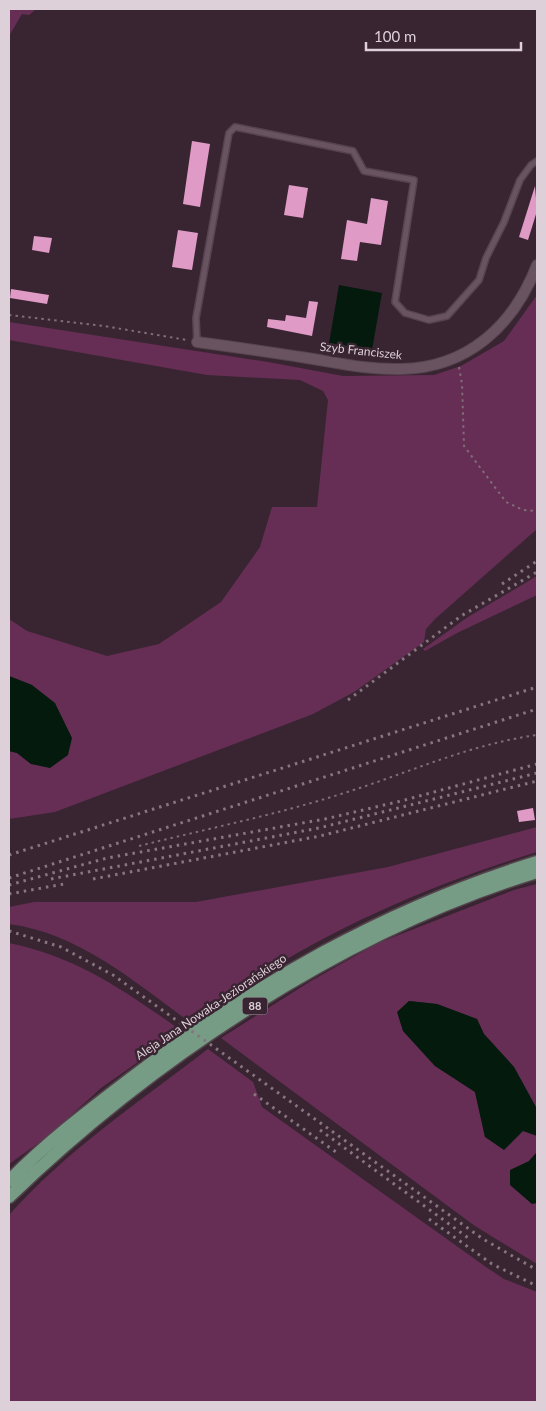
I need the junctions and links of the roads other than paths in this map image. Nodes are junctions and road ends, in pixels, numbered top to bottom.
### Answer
1 (537, 161) edge
2 (537, 265) edge
3 (197, 342) joint
4 (537, 862) edge
5 (537, 872) edge
6 (14, 1173) edge
7 (9, 1181) edge
8 (9, 1197) edge

1 - 3 lane
2 - 3 street, Szyb Franciszek
4 - 6 main road, Aleja Jana Nowaka-Jeziorańskiego / 88
5 - 8 main road, Aleja Jana Nowaka-Jeziorańskiego / 88
6 - 7 main road, Aleja Jana Nowaka-Jeziorańskiego / 88

